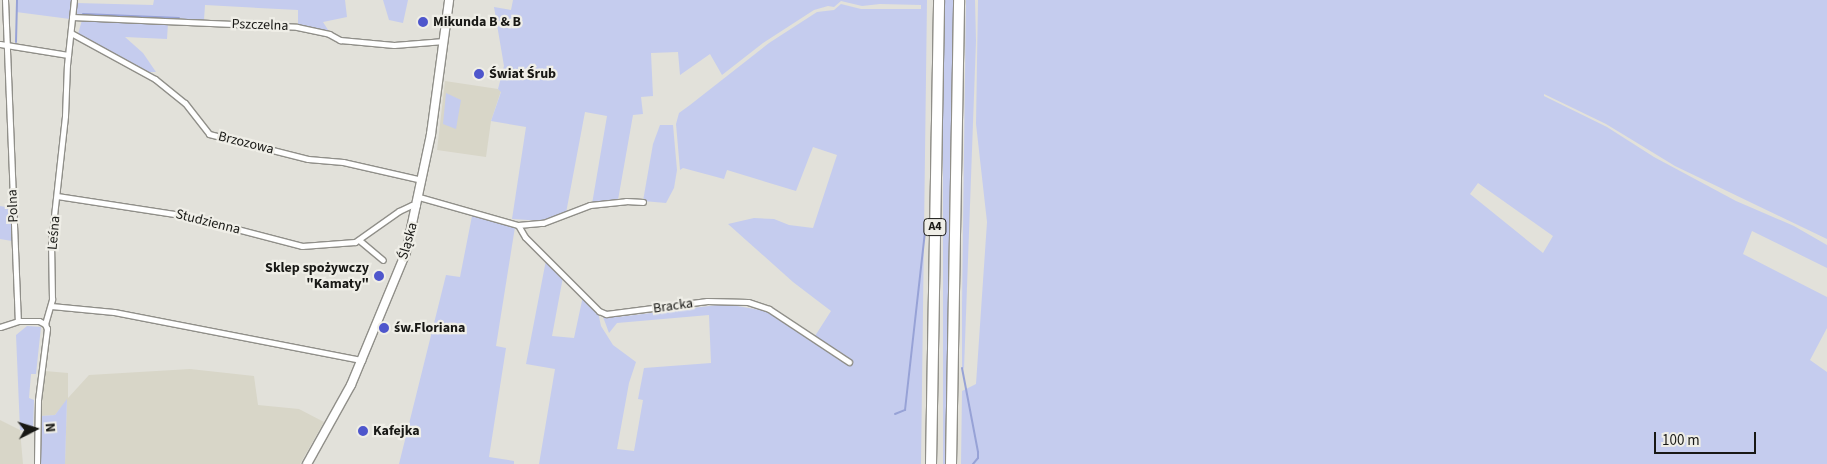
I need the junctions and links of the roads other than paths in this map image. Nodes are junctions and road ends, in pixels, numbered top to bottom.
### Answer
1 (5, 0) edge
2 (74, 0) edge
3 (449, 0) edge
4 (939, 0) edge
5 (959, 0) edge
6 (72, 18) junction
7 (71, 33) junction
8 (444, 41) junction
9 (0, 44) edge
10 (7, 45) junction
11 (68, 55) junction
12 (422, 180) junction
13 (57, 196) junction
14 (418, 201) junction
15 (643, 202) dead end
16 (518, 224) junction
17 (359, 240) junction
18 (383, 260) dead end
19 (51, 306) junction
20 (18, 321) junction
21 (45, 324) junction
22 (0, 327) edge
23 (362, 360) junction
24 (849, 362) dead end
25 (931, 459) edge
26 (951, 459) edge
27 (37, 464) edge
28 (307, 464) edge

1 - 10 street, Polna
2 - 6 street, Leśna
3 - 8 main road, Śląska
4 - 25 highway, A4
5 - 26 highway, A4
6 - 7 street, Leśna
6 - 8 street, Pszczelna
7 - 11 street, Leśna
7 - 12 street, Brzozowa
8 - 12 main road, Śląska
9 - 10 street
10 - 11 street
10 - 20 street, Polna
11 - 13 street, Leśna
12 - 14 main road, Śląska
13 - 17 street, Studzienna
13 - 19 street, Leśna
14 - 16 street
14 - 17 street, Studzienna
14 - 23 main road, Śląska
15 - 16 street
16 - 24 street, Bracka
17 - 18 street
19 - 21 street, Leśna
19 - 23 street
20 - 21 street
20 - 22 street
21 - 27 street, Leśna
23 - 28 main road, Śląska

